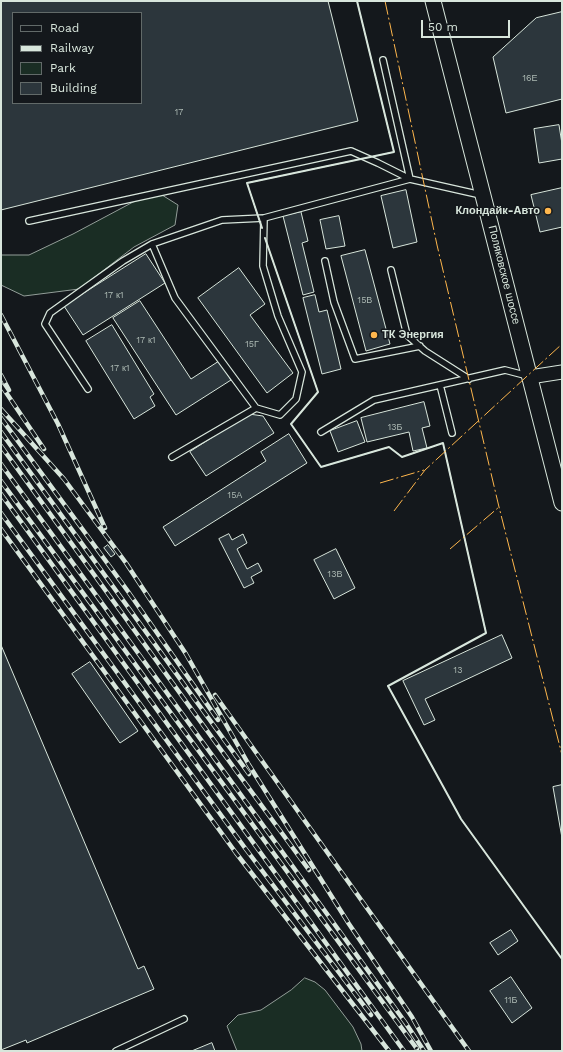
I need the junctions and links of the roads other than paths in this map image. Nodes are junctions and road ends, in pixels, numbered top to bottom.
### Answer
1 (433, 1) edge
2 (382, 60) dead end
3 (410, 179) junction
4 (483, 196) junction
5 (264, 218) junction
6 (29, 222) dead end
7 (152, 244) junction
8 (325, 261) dead end
9 (391, 270) dead end
10 (420, 346) junction
11 (562, 372) edge
12 (530, 377) junction
13 (469, 379) junction
14 (440, 385) junction
15 (88, 389) dead end
16 (256, 408) junction
17 (321, 432) dead end
18 (452, 433) dead end
19 (172, 457) dead end
20 (562, 503) edge
21 (184, 1019) dead end
22 (116, 1051) edge

1 - 4 main road, Поляковское шоссе
2 - 3 lane
3 - 4 lane
3 - 5 lane
3 - 6 lane
4 - 12 main road, Поляковское шоссе
5 - 7 lane
5 - 16 lane
7 - 15 lane
7 - 16 lane
8 - 10 lane
9 - 10 lane
10 - 13 lane
11 - 12 street
12 - 13 lane
12 - 20 main road, Поляковское шоссе
13 - 14 lane
14 - 17 lane
14 - 18 lane
16 - 19 lane
21 - 22 lane

